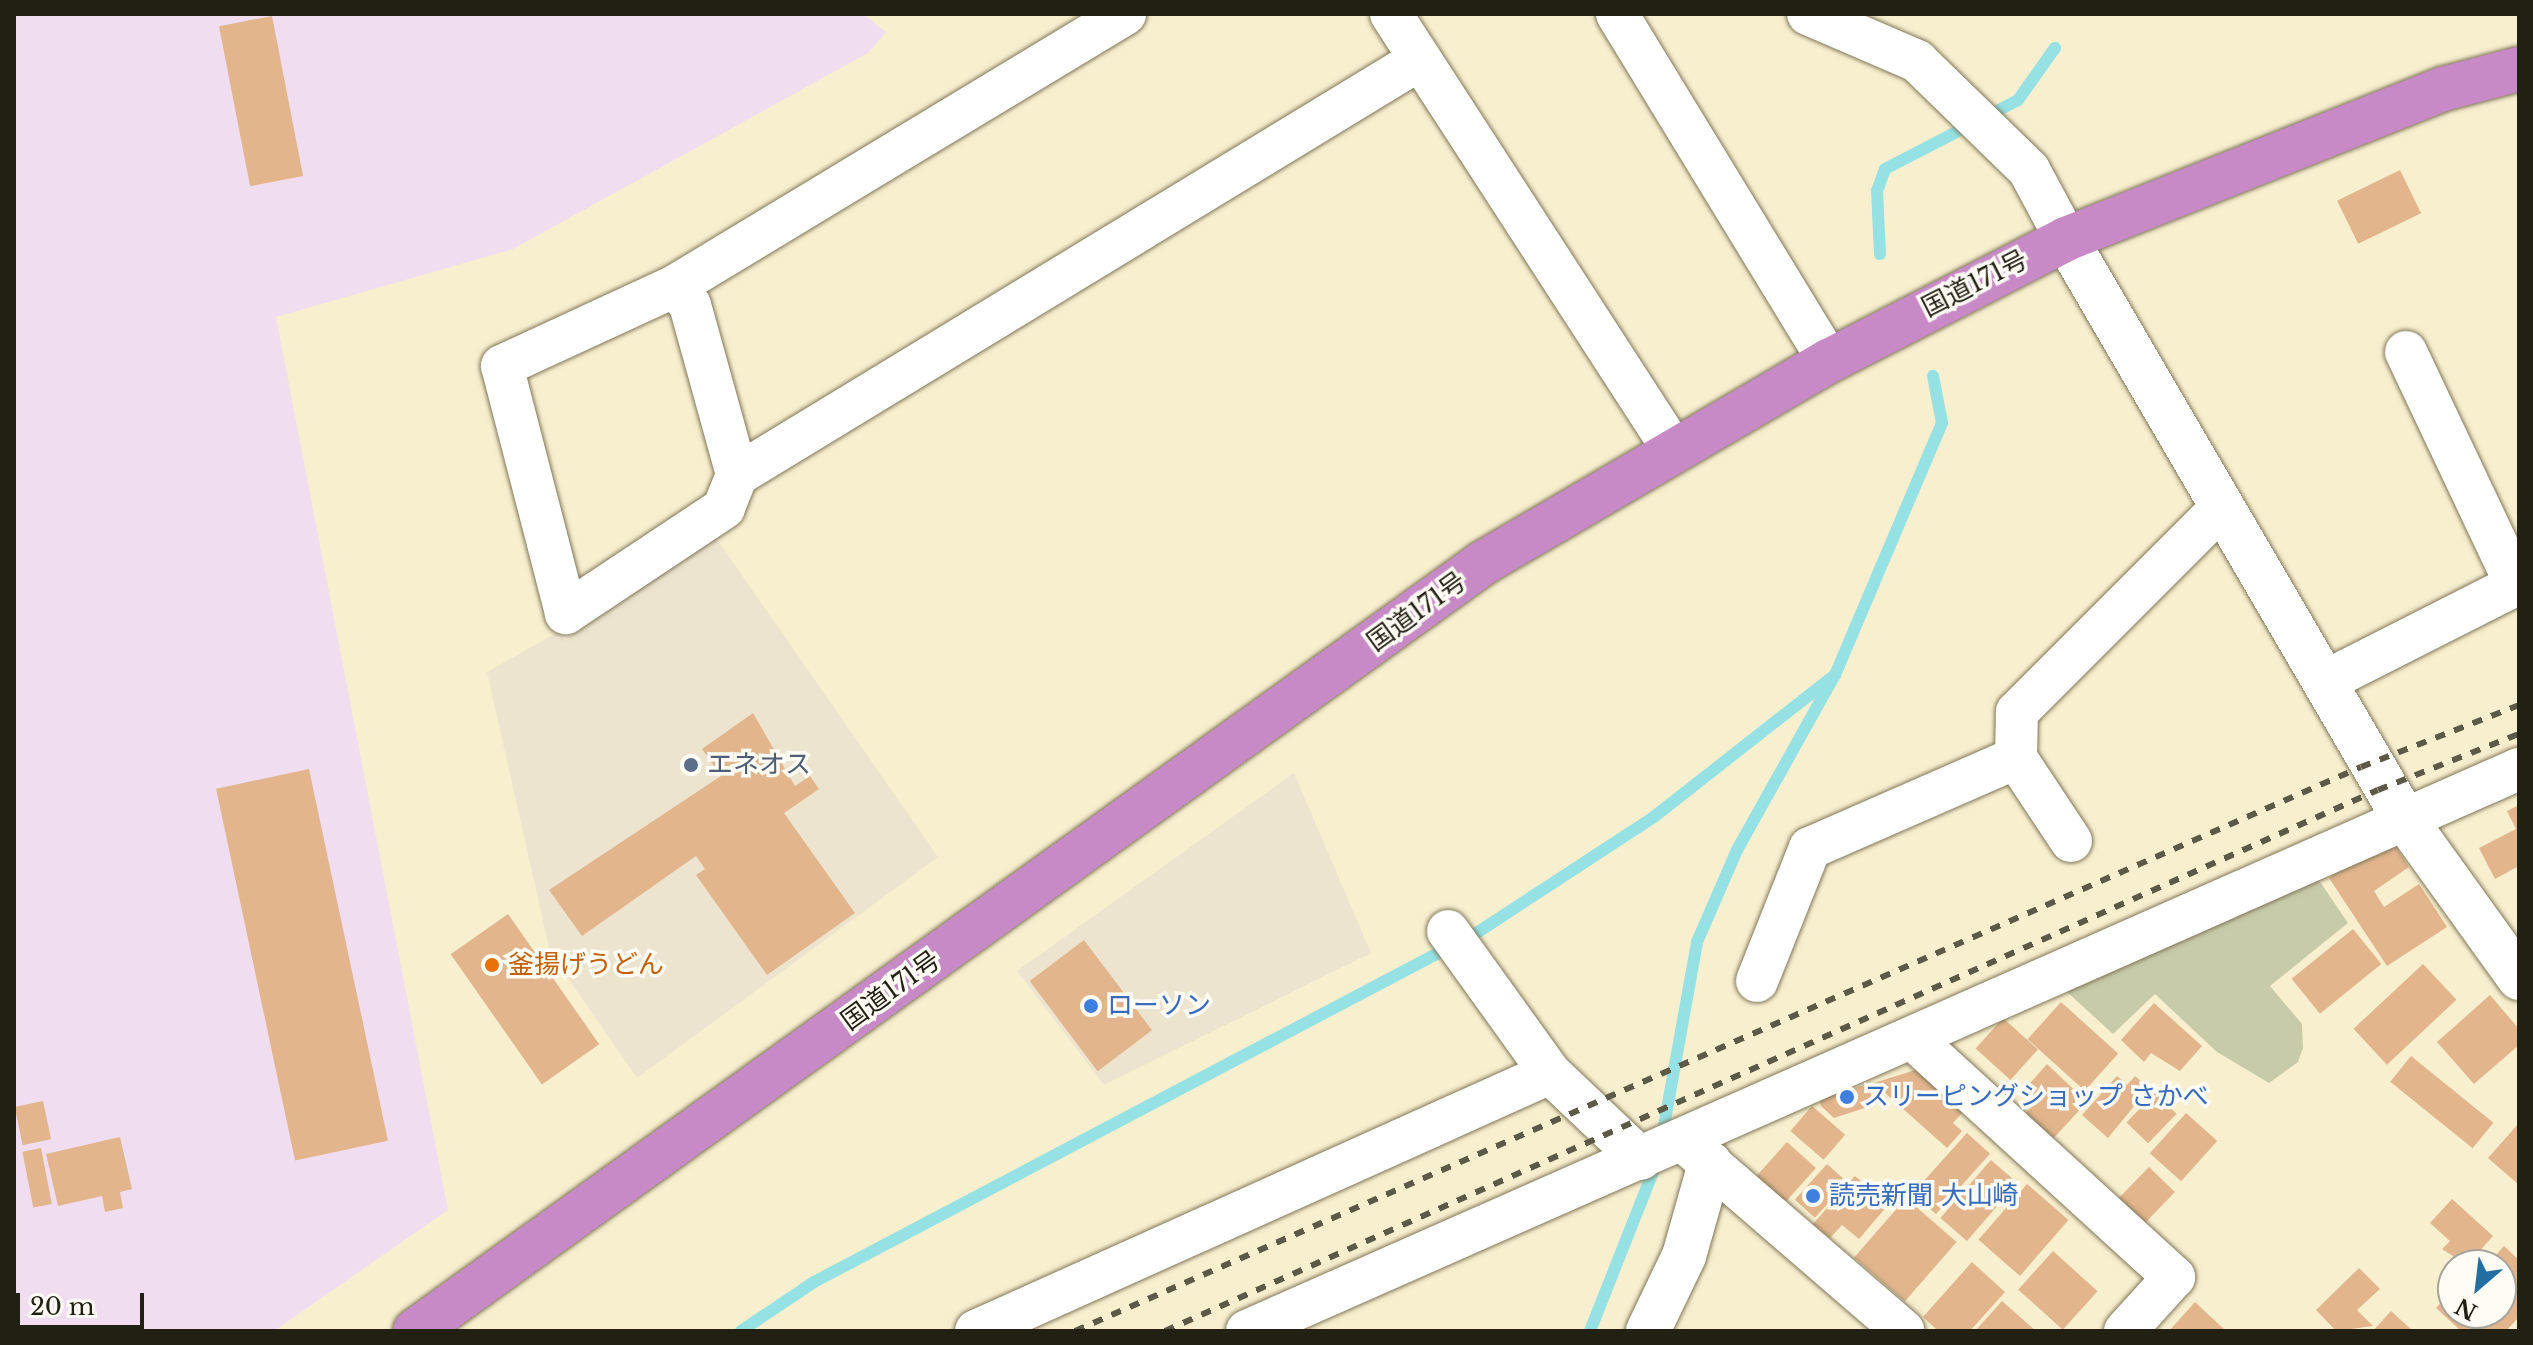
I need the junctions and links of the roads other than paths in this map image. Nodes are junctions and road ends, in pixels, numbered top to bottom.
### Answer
1 (1125, 14) edge
2 (1391, 14) edge
3 (1617, 14) edge
4 (1808, 14) edge
5 (1419, 60) junction
6 (2519, 69) edge
7 (2066, 239) junction
8 (675, 286) junction
9 (2406, 352) dead end
10 (1829, 361) junction
11 (1674, 451) junction
12 (737, 475) junction
13 (2222, 507) junction
14 (2517, 584) edge
15 (2324, 682) junction
16 (2016, 758) junction
17 (2519, 769) edge
18 (2402, 815) junction
19 (2071, 841) dead end
20 (1448, 931) dead end
21 (2519, 978) edge
22 (1757, 981) dead end
23 (1912, 1038) junction
24 (1550, 1073) junction
25 (1696, 1152) junction
26 (1641, 1159) junction
27 (415, 1331) edge
28 (976, 1331) edge
29 (1247, 1331) edge
30 (1648, 1331) edge
31 (1904, 1331) edge
32 (2125, 1331) edge

1 - 8 street
2 - 5 street
3 - 10 street
4 - 7 street
5 - 11 street
5 - 12 street
6 - 7 highway, 国道171号
7 - 10 highway, 国道171号
7 - 13 street
8 - 12 street
8 - 12 street
9 - 14 street
10 - 11 highway, 国道171号
11 - 27 highway, 国道171号
13 - 15 street
13 - 16 street
14 - 15 street
15 - 18 street
16 - 19 street
16 - 22 street
17 - 18 street
18 - 21 street
18 - 23 street
20 - 24 street
23 - 25 street
23 - 32 street
24 - 26 street
24 - 28 street
25 - 26 street
25 - 30 street
25 - 31 street
26 - 29 street

